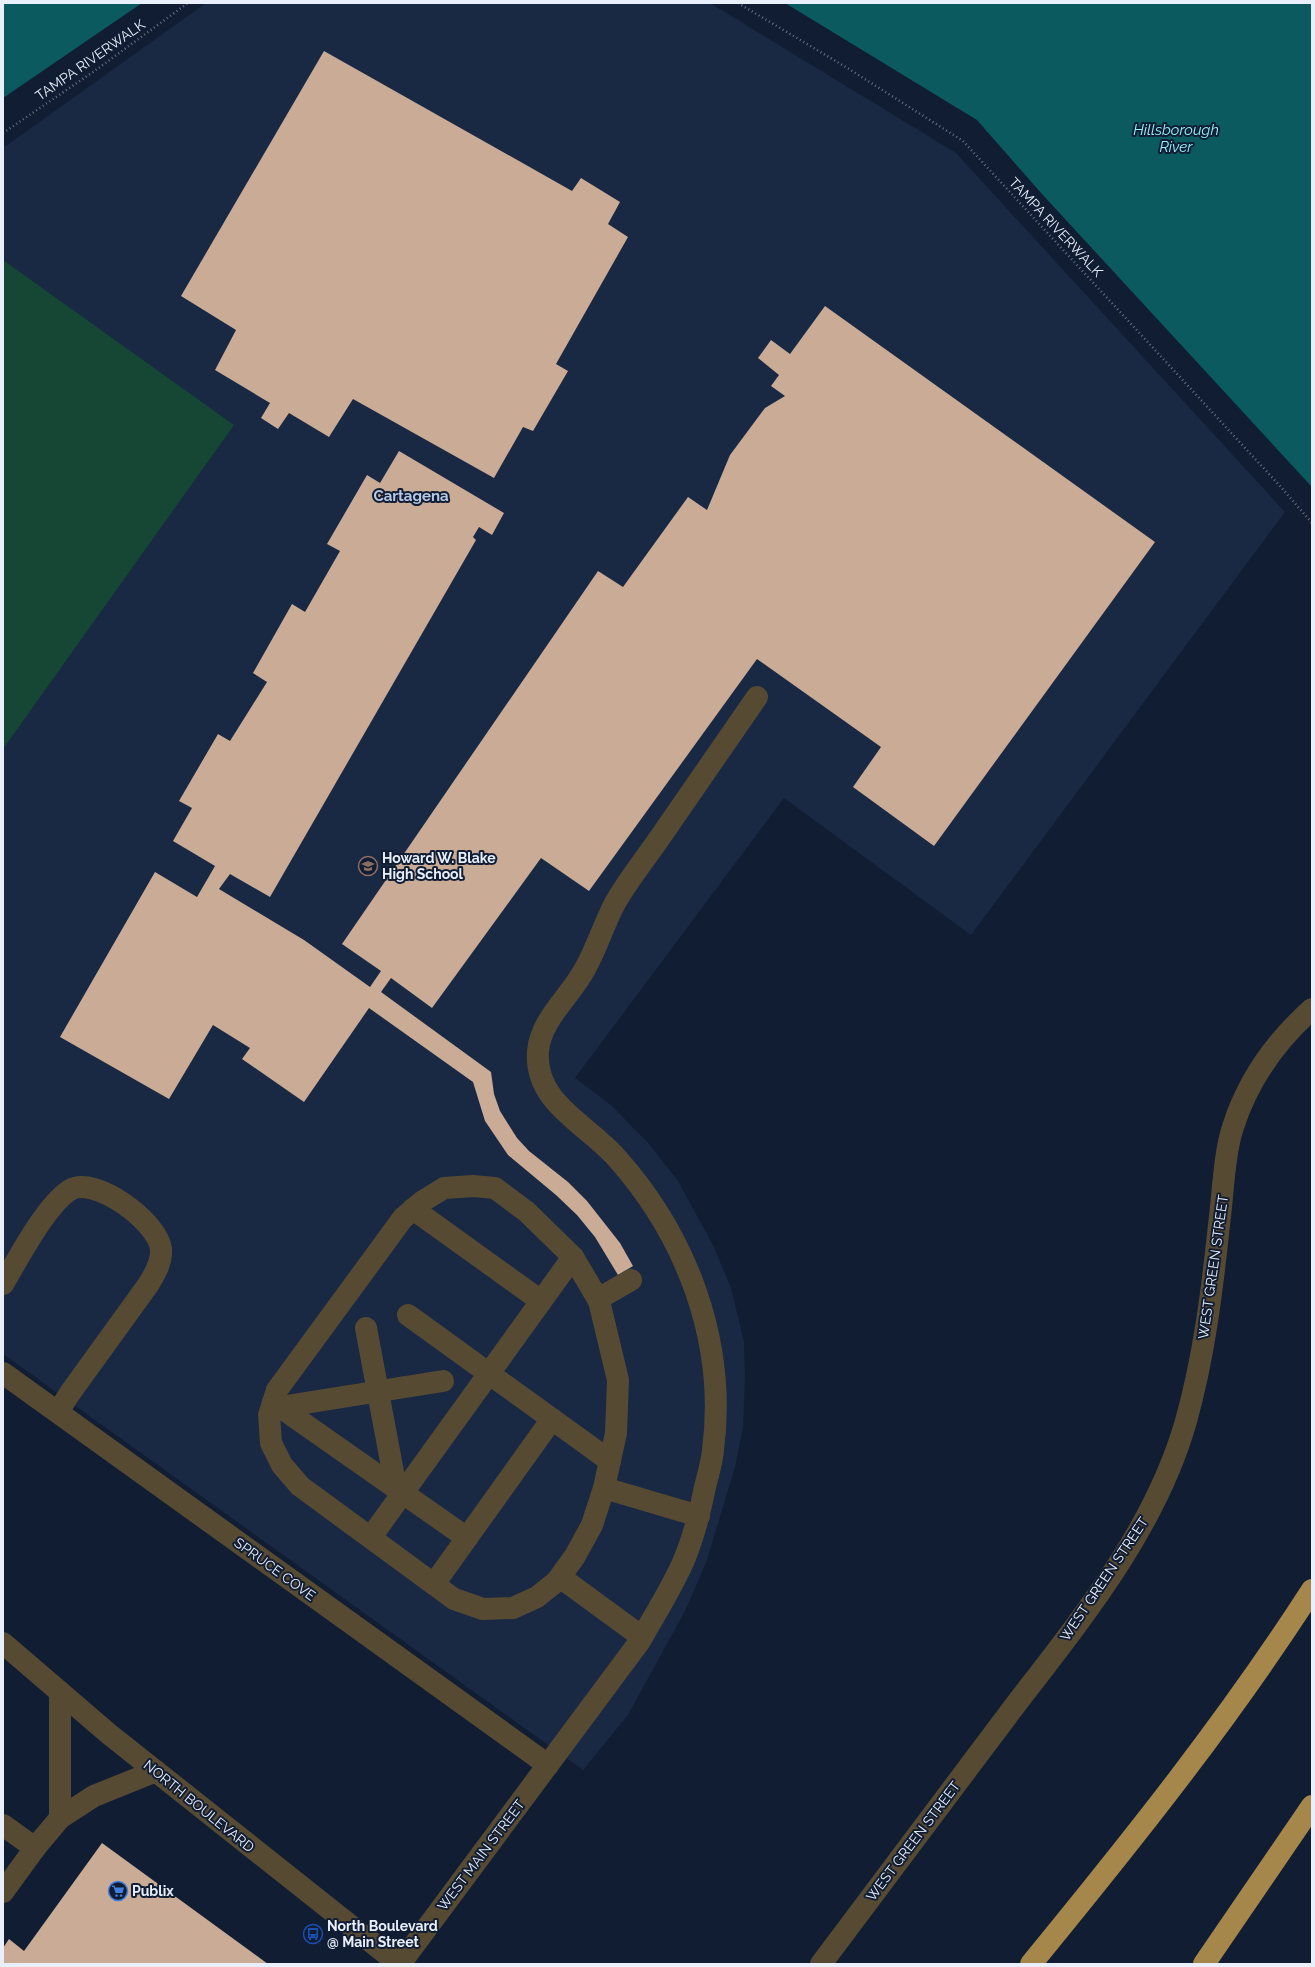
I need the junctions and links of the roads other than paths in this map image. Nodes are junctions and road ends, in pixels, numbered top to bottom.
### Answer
1 (757, 697) dead end
2 (1312, 1009) edge
3 (413, 1210) junction
4 (573, 1257) junction
5 (631, 1280) dead end
6 (3, 1284) edge
7 (598, 1299) junction
8 (541, 1301) junction
9 (408, 1315) dead end
10 (366, 1328) dead end
11 (3, 1373) edge
12 (489, 1373) junction
13 (443, 1381) dead end
14 (378, 1392) junction
15 (276, 1404) junction
16 (58, 1412) junction
17 (552, 1419) junction
18 (610, 1461) junction
19 (604, 1488) junction
20 (399, 1490) junction
21 (699, 1516) junction
22 (370, 1537) junction
23 (467, 1538) junction
24 (560, 1577) junction
25 (434, 1584) junction
26 (1312, 1590) edge
27 (642, 1637) junction
28 (3, 1643) edge
29 (60, 1692) junction
30 (548, 1765) junction
31 (156, 1771) junction
32 (1312, 1806) edge
33 (60, 1818) junction
34 (3, 1825) edge
35 (35, 1848) junction
36 (3, 1892) edge
37 (399, 1964) edge
38 (821, 1964) edge
39 (1031, 1964) edge
40 (1204, 1964) edge

1 - 21 street, WEST MAIN STREET
2 - 38 street, WEST GREEN STREET
3 - 4 street
3 - 8 street
3 - 15 street
4 - 7 street
4 - 8 street
5 - 7 street
6 - 16 street
7 - 18 street
8 - 12 street
9 - 12 street
10 - 14 street
11 - 16 street, SPRUCE COVE
12 - 17 street
12 - 20 street
13 - 14 street
14 - 15 street
14 - 20 street
15 - 20 street
15 - 22 street
16 - 30 street, SPRUCE COVE
17 - 18 street
17 - 23 street
18 - 19 street
19 - 21 street
19 - 24 street
20 - 22 street
20 - 23 street
21 - 27 street, WEST MAIN STREET
22 - 25 street
23 - 25 street
24 - 25 street
24 - 27 street
26 - 39 highway
27 - 30 street, WEST MAIN STREET
28 - 29 street, NORTH BOULEVARD
29 - 31 street, NORTH BOULEVARD
29 - 33 street
30 - 37 street, WEST MAIN STREET
31 - 33 street
31 - 37 street, NORTH BOULEVARD
32 - 40 highway
33 - 35 street
34 - 35 street
35 - 36 street

